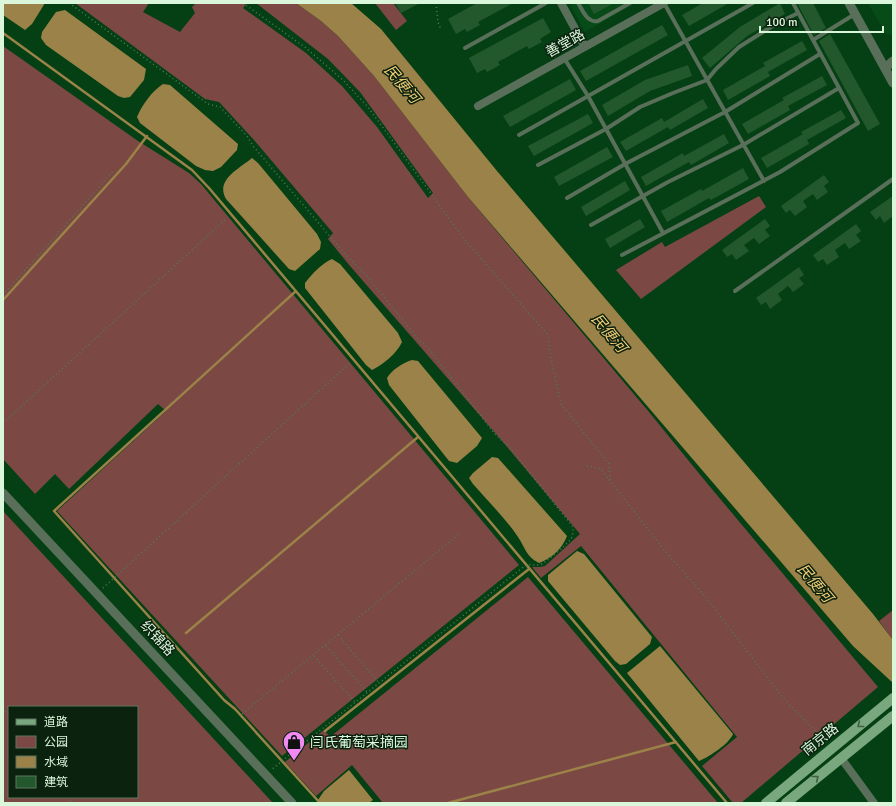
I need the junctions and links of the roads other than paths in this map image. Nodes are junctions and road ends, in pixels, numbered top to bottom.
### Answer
1 (546, 3) edge
2 (562, 3) edge
3 (578, 3) edge
4 (630, 3) edge
5 (664, 3) edge
6 (753, 3) edge
7 (793, 3) edge
8 (849, 3) edge
9 (798, 13) junction
10 (855, 14) junction
11 (813, 40) junction
12 (685, 41) junction
13 (585, 47) junction
14 (465, 48) dead end
15 (820, 54) junction
16 (564, 58) junction
17 (893, 61) edge
18 (885, 68) junction
19 (707, 80) junction
20 (893, 83) edge
21 (839, 88) junction
22 (588, 96) junction
23 (478, 106) dead end
24 (725, 112) junction
25 (606, 129) junction
26 (518, 135) dead end
27 (743, 145) junction
28 (625, 164) junction
29 (538, 165) dead end
30 (893, 179) edge
31 (764, 181) junction
32 (642, 196) junction
33 (567, 198) dead end
34 (591, 225) dead end
35 (663, 233) junction
36 (622, 256) dead end
37 (735, 291) dead end
38 (3, 493) edge
39 (892, 699) edge
40 (893, 716) edge
41 (841, 758) junction
42 (292, 803) edge
43 (766, 803) edge
44 (786, 803) edge
45 (874, 803) edge

1 - 14 lane
2 - 13 street
3 - 4 lane
5 - 12 lane
5 - 13 street, 善堂路
6 - 12 lane
7 - 9 lane
8 - 10 street
9 - 11 lane
9 - 19 lane
10 - 11 lane
10 - 18 street
11 - 15 lane
12 - 19 lane
12 - 22 lane
13 - 16 street, 善堂路
15 - 21 lane
15 - 24 lane
16 - 22 lane
16 - 23 street, 善堂路
17 - 18 street
18 - 20 street
19 - 24 lane
19 - 25 lane
21 - 27 lane
21 - 31 lane
22 - 25 lane
22 - 26 lane
24 - 27 lane
24 - 28 lane
25 - 28 lane
25 - 29 lane
27 - 31 lane
27 - 32 lane
28 - 32 lane
28 - 33 lane
30 - 37 lane
31 - 35 lane
32 - 34 lane
32 - 35 lane
35 - 36 lane
38 - 42 street, 织锦路
39 -> 43 main road, 南京路
40 - 41 main road, 南京路
44 -> 41 main road, 南京路
41 - 45 street

